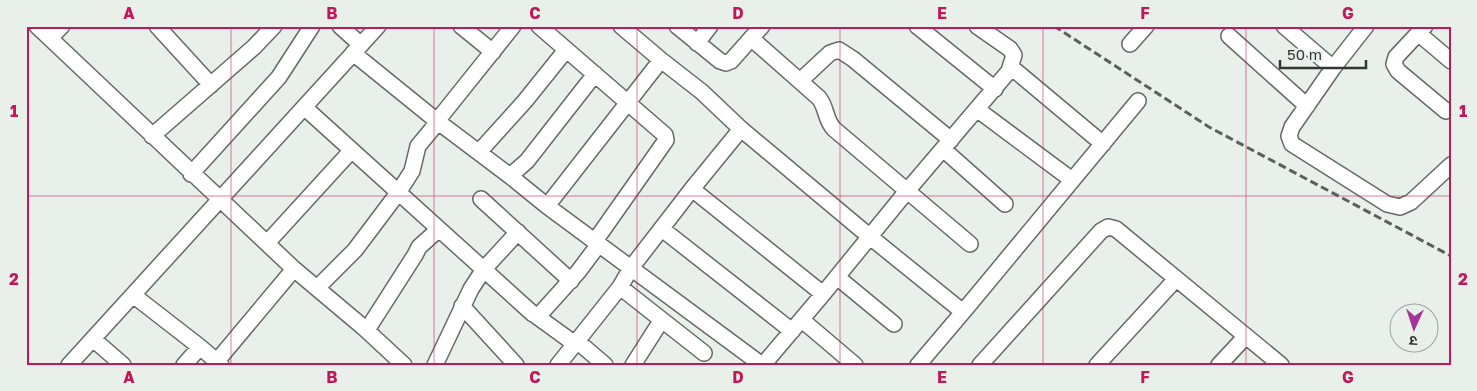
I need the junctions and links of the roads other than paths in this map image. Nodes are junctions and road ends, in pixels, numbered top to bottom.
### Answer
1 (37, 26) edge
2 (62, 26) edge
3 (157, 26) edge
4 (312, 26) edge
5 (340, 26) edge
6 (378, 26) edge
7 (461, 26) edge
8 (514, 26) edge
9 (539, 26) edge
10 (621, 26) edge
11 (677, 26) edge
12 (710, 26) edge
13 (762, 26) edge
14 (917, 26) edge
15 (977, 26) edge
16 (1146, 26) edge
17 (1284, 26) edge
18 (1361, 28) edge
19 (265, 29) edge
20 (1422, 30) edge
21 (1229, 36) dead end
22 (50, 38) junction
23 (752, 39) junction
24 (697, 43) junction
25 (1130, 44) dead end
26 (357, 49) junction
27 (566, 50) junction
28 (493, 52) junction
29 (661, 60) junction
30 (1451, 61) edge
31 (1011, 67) junction
32 (1333, 68) junction
33 (594, 74) junction
34 (800, 81) junction
35 (211, 85) junction
36 (996, 89) junction
37 (1138, 101) dead end
38 (627, 102) junction
39 (1307, 106) junction
40 (304, 107) junction
41 (978, 110) junction
42 (1446, 112) dead end
43 (437, 121) junction
44 (741, 129) junction
45 (152, 136) junction
46 (1103, 144) junction
47 (947, 145) junction
48 (351, 151) junction
49 (479, 152) junction
50 (1451, 165) edge
51 (191, 174) junction
52 (510, 176) junction
53 (1072, 180) junction
54 (692, 189) junction
55 (907, 191) junction
56 (398, 193) junction
57 (481, 199) dead end
58 (221, 200) junction
59 (1005, 204) dead end
60 (547, 206) junction
61 (439, 229) junction
62 (662, 229) junction
63 (518, 232) junction
64 (869, 236) junction
65 (597, 242) junction
66 (268, 243) junction
67 (970, 244) dead end
68 (631, 268) junction
69 (294, 269) junction
70 (484, 269) junction
71 (837, 277) junction
72 (1176, 279) junction
73 (571, 281) junction
74 (620, 287) junction
75 (318, 288) junction
76 (823, 294) junction
77 (133, 295) junction
78 (462, 306) junction
79 (963, 312) junction
80 (535, 315) junction
81 (802, 320) junction
82 (661, 321) junction
83 (894, 324) dead end
84 (366, 330) junction
85 (792, 331) junction
86 (1246, 336) junction
87 (93, 339) junction
88 (576, 343) junction
89 (200, 347) junction
90 (704, 353) dead end
91 (219, 363) edge
92 (69, 365) edge
93 (124, 365) edge
94 (184, 365) edge
95 (404, 365) edge
96 (435, 365) edge
97 (516, 365) edge
98 (558, 365) edge
99 (605, 365) edge
100 (633, 365) edge
101 (762, 365) edge
102 (854, 365) edge
103 (918, 365) edge
104 (980, 365) edge
105 (1098, 365) edge
106 (1219, 365) edge
107 (1281, 365) edge

1 - 22 street
2 - 22 street
3 - 35 street
4 - 51 street
5 - 26 street
6 - 26 street
7 - 28 street
8 - 28 street
9 - 27 street
10 - 29 street
11 - 24 street
12 - 24 street
13 - 23 street
14 - 36 street
15 - 31 street
16 - 25 street
17 - 32 street
18 - 32 street
19 - 35 street
20 - 30 street
20 - 42 street
21 - 39 street
22 - 45 street
23 - 24 street
23 - 34 street
26 - 40 street
26 - 43 street
27 - 33 street
27 - 49 street
28 - 43 street
29 - 38 street
29 - 44 street
31 - 36 street
31 - 46 street
32 - 39 street
33 - 38 street
33 - 52 street
34 - 47 street
34 - 55 street
35 - 45 street
36 - 41 street
37 - 46 street
38 - 60 street
38 - 65 street
39 - 50 street
40 - 48 street
40 - 58 street
41 - 47 street
41 - 53 street
43 - 49 street
43 - 56 street
44 - 54 street
44 - 64 street
45 - 51 street
46 - 53 street
47 - 55 street
47 - 59 street
48 - 56 street
48 - 66 street
49 - 52 street
51 - 58 street
52 - 60 street
53 - 79 street
54 - 62 street
54 - 76 street
55 - 64 street
55 - 67 street
56 - 61 street
56 - 75 street
57 - 63 street
58 - 66 street
58 - 77 street
60 - 65 street
61 - 70 street
61 - 84 street
62 - 68 street
62 - 85 street
63 - 70 street
63 - 73 street
64 - 71 street
64 - 79 street
65 - 68 street
65 - 73 street
66 - 69 street
68 - 74 street
68 - 101 street
69 - 75 street
69 - 91 street
70 - 78 street
70 - 80 street
71 - 76 street
71 - 83 street
72 - 86 street
72 - 104 street
72 - 105 street
73 - 80 street
74 - 82 street
74 - 88 street
75 - 84 street
76 - 81 street
77 - 87 street
77 - 89 street
78 - 96 street
78 - 97 street
79 - 103 street
80 - 88 street
81 - 85 street
81 - 102 street
82 - 90 street
82 - 100 street
84 - 95 street
85 - 101 street
86 - 106 street
86 - 107 street
87 - 92 street
87 - 93 street
88 - 98 street
88 - 99 street
89 - 91 street
89 - 94 street

